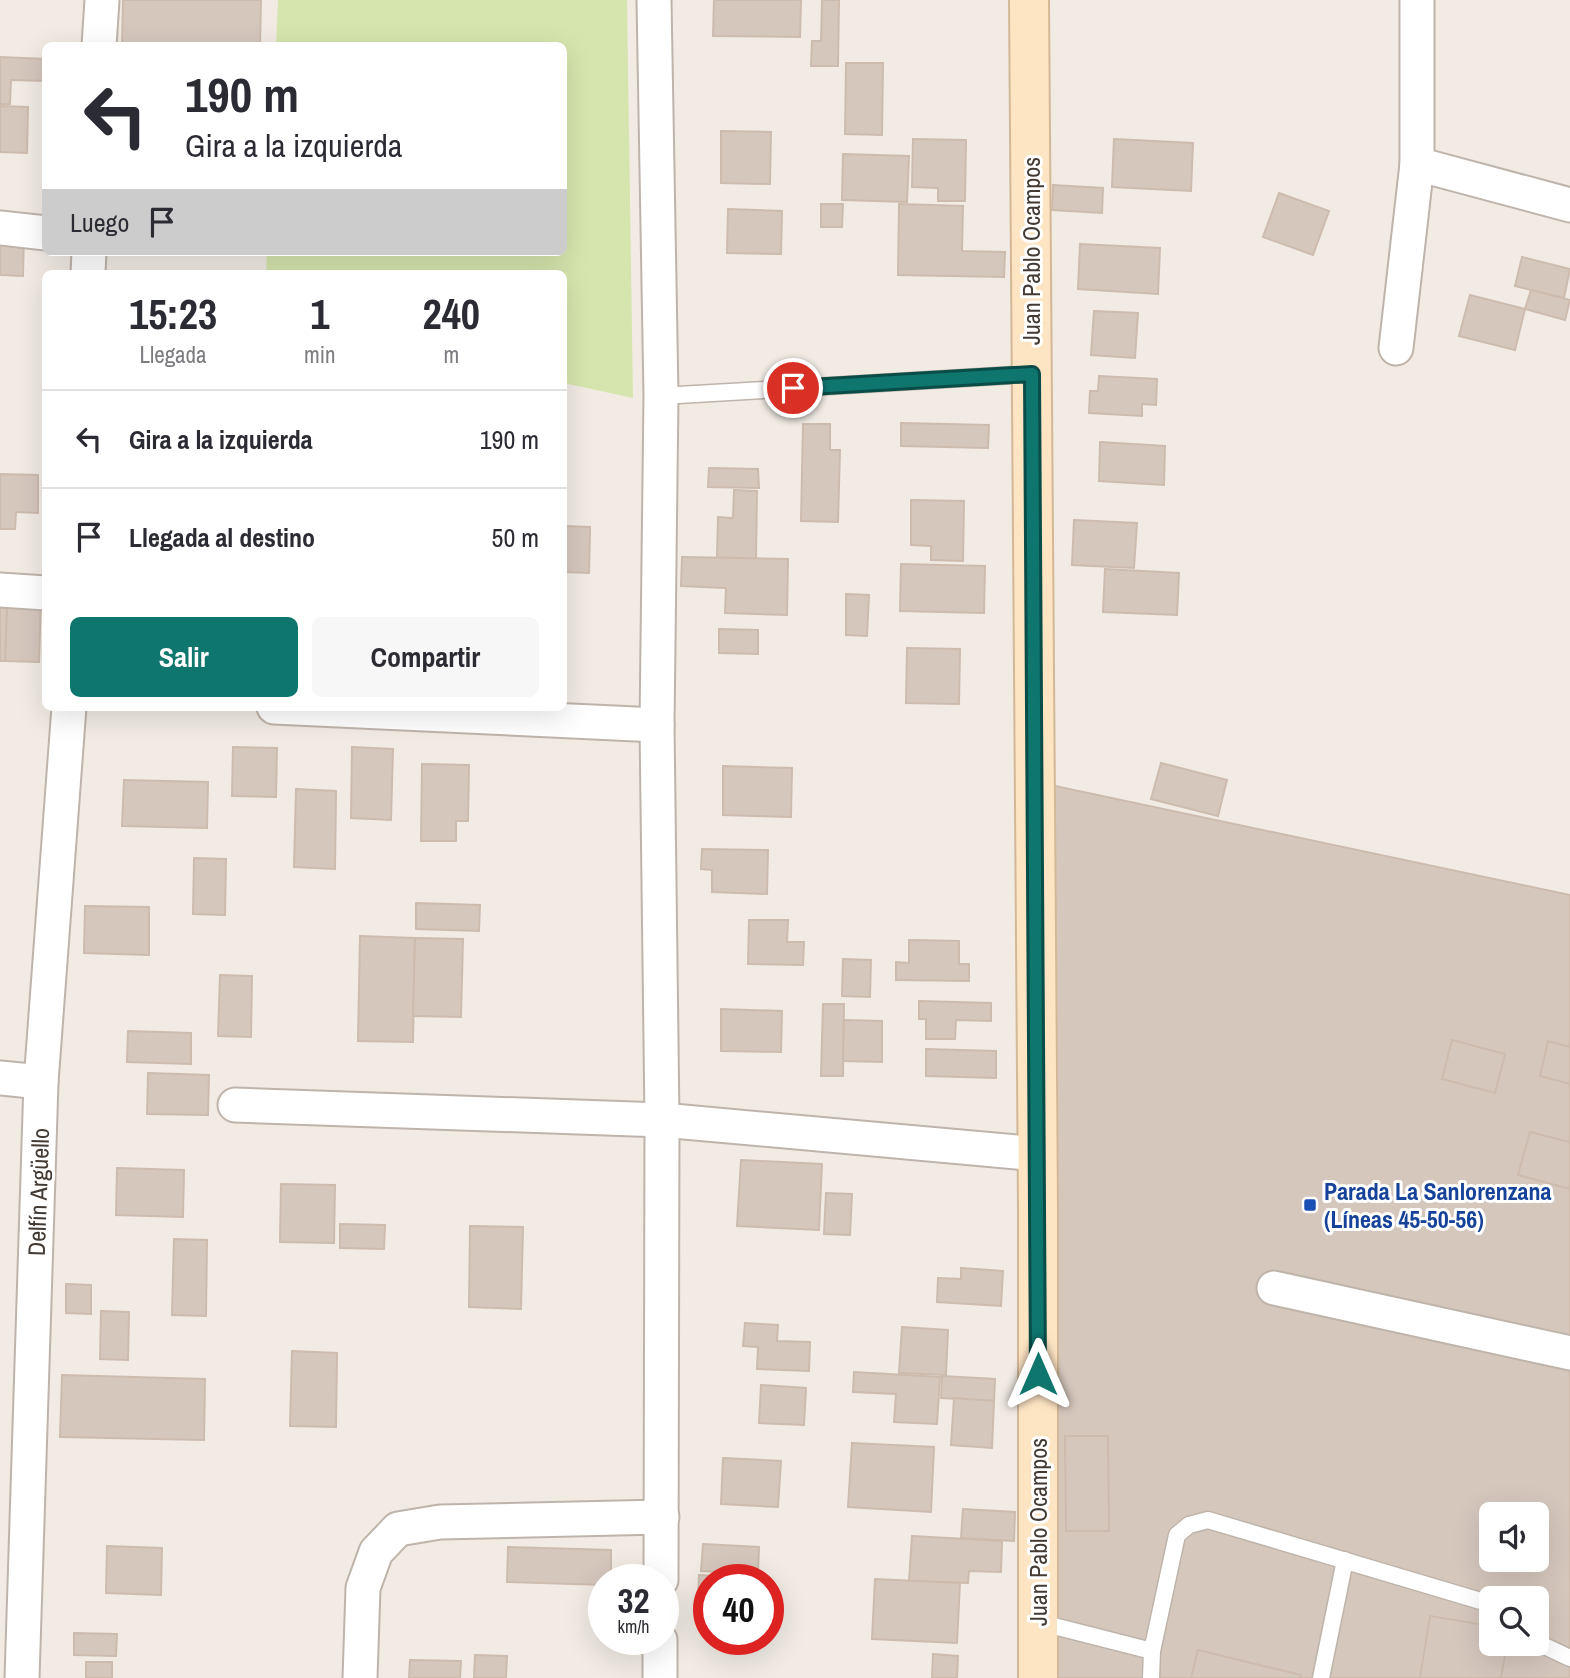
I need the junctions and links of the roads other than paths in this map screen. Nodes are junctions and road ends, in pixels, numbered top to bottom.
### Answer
1 (102, 0) edge
2 (654, 0) edge
3 (1029, 0) edge
4 (1417, 0) edge
5 (99, 42) edge
6 (1417, 164) junction
7 (1570, 205) edge
8 (0, 228) edge
9 (42, 233) edge
10 (1396, 348) dead end
11 (1032, 374) junction
12 (660, 396) junction
13 (0, 590) edge
14 (42, 593) edge
15 (69, 711) edge
16 (359, 711) edge
17 (657, 725) junction
18 (0, 1077) edge
19 (41, 1082) junction
20 (235, 1105) dead end
21 (662, 1120) junction
22 (1038, 1154) junction
23 (1274, 1288) dead end
24 (1570, 1353) edge
25 (662, 1517) junction
26 (14, 1549) edge
27 (1345, 1560) junction
28 (661, 1564) edge
29 (1479, 1603) edge
30 (1038, 1622) junction
31 (1549, 1648) edge
32 (1152, 1651) junction
33 (660, 1655) edge
34 (1570, 1658) edge
35 (22, 1678) edge
36 (360, 1678) edge
37 (660, 1678) edge
38 (1038, 1678) edge
39 (1151, 1678) edge
40 (1321, 1678) edge

1 - 5 street
2 - 12 street
3 - 11 street, Juan Pablo Ocampos
4 - 6 street
6 - 7 street
6 - 10 street
8 - 9 street
11 - 12 lane
11 - 22 street, Juan Pablo Ocampos
12 - 17 street
13 - 14 street
15 - 19 street, Delfín Argüello
16 - 17 street
17 - 21 street
18 - 19 street
19 - 26 street, Delfín Argüello
20 - 21 street
21 - 22 street
21 - 25 street
22 - 30 street, Juan Pablo Ocampos
23 - 24 street
25 - 28 street
25 - 36 street
26 - 35 street, Delfín Argüello
27 - 29 lane
27 - 32 lane
27 - 40 lane
30 - 32 lane
30 - 38 street, Juan Pablo Ocampos
31 - 34 lane
32 - 39 lane
33 - 37 street

